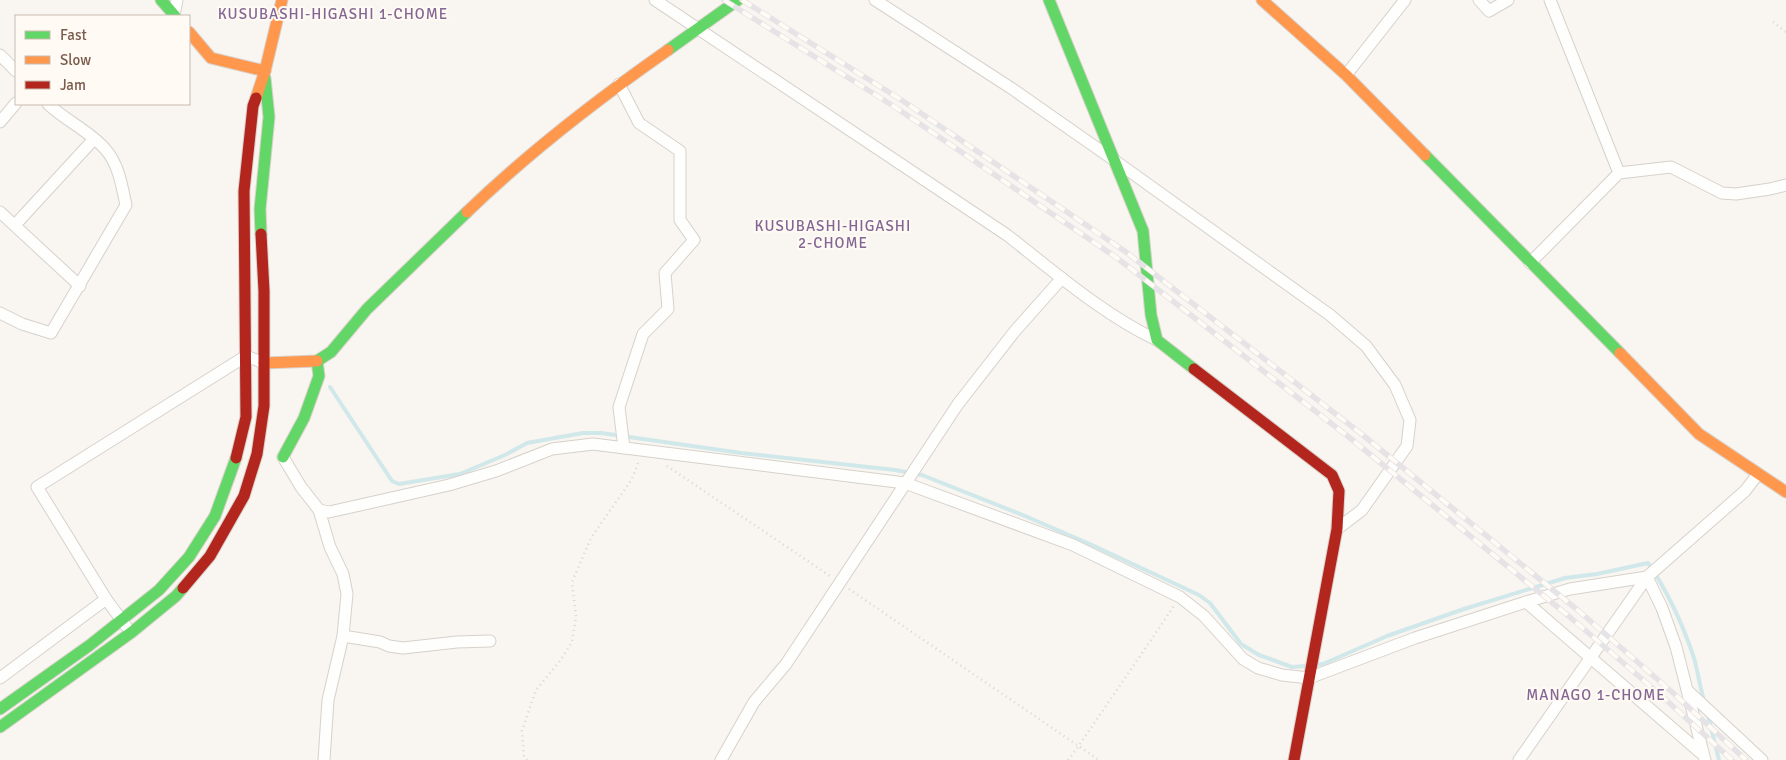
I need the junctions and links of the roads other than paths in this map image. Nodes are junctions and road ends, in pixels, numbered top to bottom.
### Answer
1 (161, 0) edge
2 (177, 0) edge
3 (282, 0) edge
4 (655, 0) edge
5 (738, 0) edge
6 (876, 0) edge
7 (1050, 0) edge
8 (1262, 0) edge
9 (1405, 0) edge
10 (1479, 0) edge
11 (1508, 0) edge
12 (1550, 0) edge
13 (174, 15) edge
14 (175, 15) edge
15 (698, 27) junction
16 (190, 33) edge
17 (0, 56) edge
18 (15, 71) edge
19 (265, 71) junction
20 (1346, 75) junction
21 (619, 84) junction
22 (15, 104) edge
23 (49, 105) edge
24 (0, 122) edge
25 (94, 139) junction
26 (1114, 160) junction
27 (1619, 173) junction
28 (1786, 185) edge
29 (0, 212) edge
30 (15, 225) junction
31 (1530, 263) junction
32 (1062, 278) junction
33 (80, 286) junction
34 (0, 313) edge
35 (1157, 340) junction
36 (246, 356) junction
37 (317, 361) junction
38 (264, 363) junction
39 (624, 448) junction
40 (1758, 474) junction
41 (905, 483) junction
42 (1786, 492) edge
43 (319, 510) junction
44 (1337, 529) junction
45 (1647, 577) junction
46 (106, 599) junction
47 (1526, 602) junction
48 (121, 619) junction
49 (132, 632) junction
50 (343, 636) junction
51 (490, 641) dead end
52 (1590, 657) junction
53 (0, 678) edge
54 (1309, 678) junction
55 (1689, 692) junction
56 (0, 709) edge
57 (0, 727) edge
58 (1703, 756) edge
59 (324, 760) edge
60 (721, 760) edge
61 (1294, 760) edge
62 (1519, 760) edge
63 (1762, 760) edge

1 - 13 street
2 - 14 street
3 - 19 street
4 - 15 street
5 - 15 street
6 - 26 street
7 - 26 street
8 - 20 street
9 - 20 street
10 - 11 street
12 - 27 street
15 - 21 street
15 - 32 street
16 - 19 street
17 - 18 street
19 - 36 street
19 - 38 street
20 - 31 street
21 - 37 street
21 - 39 street
22 - 24 street
23 - 25 street
25 - 30 street
25 - 33 street
26 - 35 street
26 - 44 street
27 - 28 street
27 - 31 street
29 - 30 street
30 - 33 street
31 - 40 street
32 - 35 street
32 - 41 street
33 - 34 street
35 - 44 street
36 - 38 street
36 - 46 street
36 - 48 street
37 - 38 street
37 - 43 street
38 - 49 street
39 - 41 street
39 - 43 street
40 - 42 street
40 - 45 street
41 - 54 street
41 - 60 street
43 - 50 street
44 - 54 street
45 - 47 street
45 - 52 street
45 - 55 street
46 - 48 street
46 - 53 street
47 - 52 street
47 - 54 street
48 - 49 street
48 - 56 street
49 - 57 street
50 - 51 street
50 - 59 street
52 - 58 street
52 - 62 street
54 - 61 street
55 - 58 street
55 - 63 street

